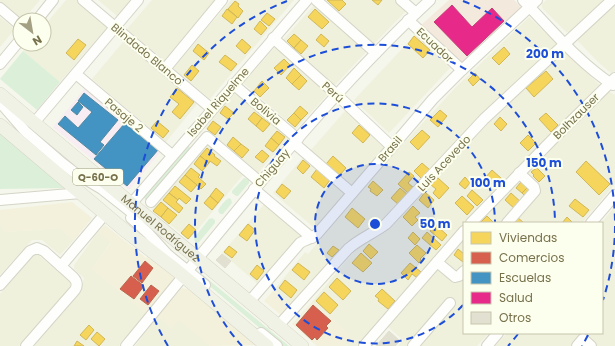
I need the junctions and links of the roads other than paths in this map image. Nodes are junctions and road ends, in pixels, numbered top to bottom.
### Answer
1 (53, 0) edge
2 (83, 0) edge
3 (138, 0) edge
4 (222, 0) edge
5 (306, 0) edge
6 (316, 0) edge
7 (401, 0) edge
8 (430, 0) edge
9 (612, 0) edge
10 (530, 2) edge
11 (0, 8) edge
12 (43, 12) edge
13 (416, 13) junction
14 (12, 18) edge
15 (408, 20) junction
16 (115, 27) junction
17 (273, 38) junction
18 (565, 44) junction
19 (12, 50) edge
20 (376, 53) junction
21 (0, 64) edge
22 (165, 69) junction
23 (462, 70) junction
24 (76, 74) junction
25 (613, 82) edge
26 (233, 84) junction
27 (0, 94) edge
28 (336, 95) junction
29 (0, 102) edge
30 (212, 109) junction
31 (0, 117) edge
32 (34, 123) junction
33 (0, 125) edge
34 (296, 141) junction
35 (392, 147) junction
36 (172, 155) junction
37 (519, 173) junction
38 (257, 185) junction
39 (352, 193) junction
40 (81, 194) junction
41 (615, 195) edge
42 (0, 200) edge
43 (151, 202) dead end
44 (131, 204) junction
45 (105, 214) junction
46 (472, 222) edge
47 (508, 222) edge
48 (592, 222) edge
49 (463, 232) edge
50 (312, 238) junction
51 (437, 262) junction
52 (61, 266) junction
53 (190, 267) junction
54 (463, 271) edge
55 (0, 285) edge
56 (249, 302) junction
57 (450, 302) dead end
58 (278, 326) junction
59 (497, 334) edge
60 (26, 346) edge
61 (126, 346) edge
62 (268, 346) edge
63 (302, 346) edge
64 (364, 346) edge
65 (413, 346) edge
66 (487, 346) edge
67 (577, 346) edge
68 (591, 346) edge

1 - 12 street
2 - 16 street, Blindado Blanco
3 - 16 street
4 - 22 street
5 - 17 street, Isabel Riquelme
6 - 20 street
7 - 13 street, Ecuador
8 - 13 street, Chiguay
9 - 18 street, Luis Acevedo
10 - 18 street
10 - 23 street, Brasil
11 - 14 street
13 - 15 street, Chiguay
15 - 20 street, Chiguay
15 - 23 street, Ecuador
16 - 22 street, Blindado Blanco
16 - 24 street
17 - 26 street, Isabel Riquelme
17 - 28 street, Perú
18 - 25 street
18 - 58 street, Luis Acevedo
19 - 21 street
20 - 28 street, Chiguay
22 - 30 street, Blindado Blanco
23 - 35 street, Brasil
24 - 32 street
24 - 36 street, Pasaje 2
25 - 37 street, Bolhzauser
26 - 30 street, Isabel Riquelme
26 - 34 street, Bolivia
27 - 32 main road, Manuel Rodríguez / Q-60-O
28 - 34 street, Chiguay
28 - 35 street, Perú
29 - 53 street
30 - 36 street, Isabel Riquelme
31 - 53 street
32 - 44 main road, Manuel Rodríguez / Q-60-O
33 - 40 main road, Manuel Rodríguez / Q-60-O
34 - 38 street, Chiguay
34 - 39 street, Bolivia
35 - 39 street, Brasil
36 - 44 street, Isabel Riquelme
37 - 46 street, Bolhzauser
37 - 47 street
38 - 43 street
38 - 50 street
38 - 53 street, Chiguay
39 - 50 street, Brasil
40 - 42 street
40 - 45 main road, Manuel Rodríguez / Q-60-O
41 - 48 street
44 - 53 main road, Manuel Rodríguez / Q-60-O
45 - 52 street
45 - 53 main road, Manuel Rodríguez / Q-60-O
49 - 51 street
50 - 56 street, Brasil
51 - 54 street
51 - 64 street
52 - 55 street
52 - 60 street
53 - 56 main road, Manuel Rodríguez / Q-60-O
53 - 58 street
53 - 61 street, Chiguay
53 - 62 main road, Manuel Rodríguez / Q-60-O
56 - 58 main road, Manuel Rodríguez / Q-60-O
57 - 65 street
58 - 63 main road, Manuel Rodríguez / Q-60-O
59 - 66 street
67 - 68 street

